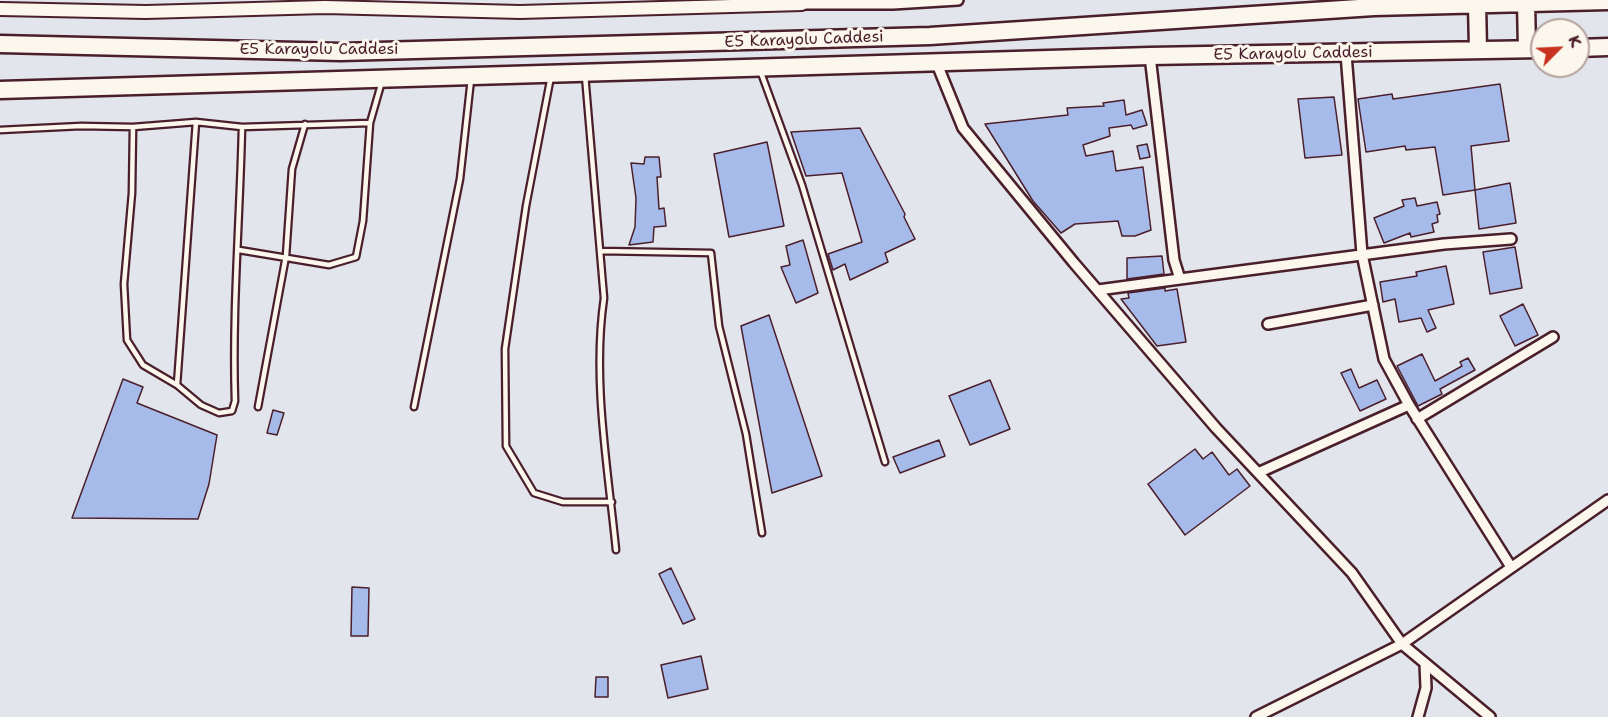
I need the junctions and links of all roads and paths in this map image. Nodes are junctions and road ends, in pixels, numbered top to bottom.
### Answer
1 (958, 0) edge
2 (1502, 1) edge
3 (1608, 1) edge
4 (801, 2) edge
5 (1526, 2) junction
6 (1477, 3) junction
7 (0, 9) edge
8 (1530, 23) edge
9 (0, 44) edge
10 (1608, 47) edge
11 (1590, 48) edge
12 (1530, 49) edge
13 (1478, 50) junction
14 (1346, 54) junction
15 (1149, 56) junction
16 (937, 64) junction
17 (759, 68) junction
18 (585, 73) junction
19 (551, 74) junction
20 (471, 76) junction
21 (383, 78) junction
22 (0, 90) edge
23 (196, 122) junction
24 (370, 123) junction
25 (305, 124) junction
26 (133, 127) junction
27 (242, 127) junction
28 (0, 130) edge
29 (1511, 239) dead end
30 (239, 250) junction
31 (600, 251) junction
32 (1362, 254) junction
33 (286, 256) junction
34 (1180, 279) junction
35 (1098, 290) junction
36 (1373, 305) junction
37 (1268, 324) dead end
38 (1553, 337) dead end
39 (177, 385) junction
40 (1409, 405) junction
41 (258, 407) dead end
42 (414, 407) dead end
43 (1418, 419) junction
44 (885, 462) dead end
45 (1260, 472) junction
46 (1608, 500) edge
47 (612, 502) junction
48 (762, 533) dead end
49 (616, 550) dead end
50 (1512, 567) junction
51 (1402, 644) junction
52 (1425, 663) junction
53 (1256, 717) edge
54 (1418, 717) edge
55 (1490, 717) edge

1 - 4 street
2 - 5 highway, E5 Karayolu Caddesi
2 - 6 highway, E5 Karayolu Caddesi
3 - 5 highway, E5 Karayolu Caddesi
4 - 7 street
5 - 8 highway
6 - 9 highway, E5 Karayolu Caddesi
6 - 13 highway
10 - 11 highway
12 - 13 highway, E5 Karayolu Caddesi
13 - 14 highway, E5 Karayolu Caddesi
14 - 15 highway, E5 Karayolu Caddesi
14 - 32 street
15 - 16 highway, E5 Karayolu Caddesi
15 - 34 street
16 - 17 highway, E5 Karayolu Caddesi
16 - 35 street
17 - 18 highway, E5 Karayolu Caddesi
17 - 44 lane
18 - 19 highway, E5 Karayolu Caddesi
18 - 31 lane
19 - 20 highway, E5 Karayolu Caddesi
19 - 47 lane
20 - 21 highway, E5 Karayolu Caddesi
20 - 42 lane
21 - 22 highway, E5 Karayolu Caddesi
21 - 24 lane
23 - 26 lane
23 - 27 lane
23 - 39 lane
24 - 25 lane
24 - 33 lane
25 - 27 lane
25 - 33 lane
26 - 28 lane
26 - 39 lane
27 - 30 lane
29 - 32 street
30 - 33 lane
30 - 39 lane
31 - 47 lane
31 - 48 lane
32 - 34 street
32 - 36 street
33 - 41 lane
34 - 35 street
35 - 45 street
36 - 37 street
36 - 40 street
38 - 43 street
40 - 43 street
40 - 45 street
43 - 50 street
45 - 51 street
46 - 50 street
47 - 49 lane
50 - 51 street
51 - 52 street
51 - 53 street
52 - 54 street
52 - 55 street

